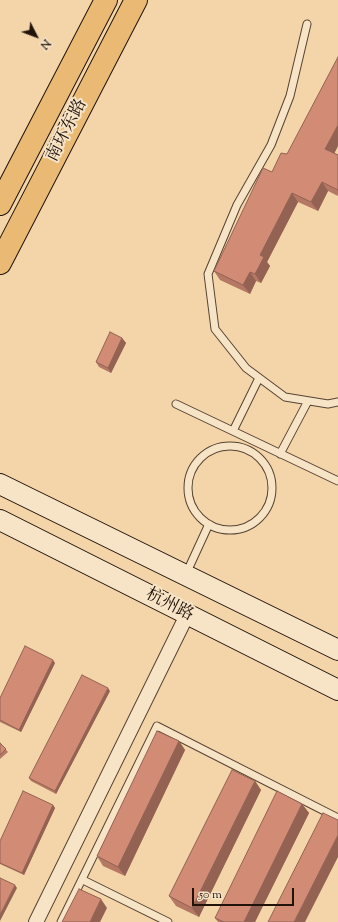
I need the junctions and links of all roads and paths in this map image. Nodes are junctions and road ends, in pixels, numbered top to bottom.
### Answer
1 (106, 0) edge
2 (136, 0) edge
3 (307, 24) dead end
4 (0, 204) edge
5 (0, 263) edge
6 (259, 378) junction
7 (308, 401) junction
8 (338, 402) edge
9 (176, 404) dead end
10 (233, 431) junction
11 (255, 442) junction
12 (251, 452) junction
13 (280, 454) junction
14 (338, 481) edge
15 (0, 484) edge
16 (0, 520) edge
17 (209, 524) junction
18 (186, 574) junction
19 (187, 615) junction
20 (338, 650) edge
21 (338, 690) edge
22 (338, 818) edge
23 (82, 880) junction
24 (36, 922) edge
25 (61, 922) edge
26 (168, 922) edge

1 - 4 main road, 南环东路
2 - 5 main road, 南环东路
3 - 6 lane
6 - 7 lane
6 - 10 lane
7 - 8 lane
7 - 13 lane
9 - 10 lane
10 - 11 lane
11 - 12 lane
11 - 13 lane
12 - 17 lane
12 - 17 lane
13 - 14 lane
15 - 18 main road, 杭州路
16 - 19 main road, 杭州路
17 - 18 lane
18 - 20 main road, 杭州路
19 - 21 main road, 杭州路
19 - 24 street
22 - 23 lane
23 - 25 lane
23 - 26 lane

